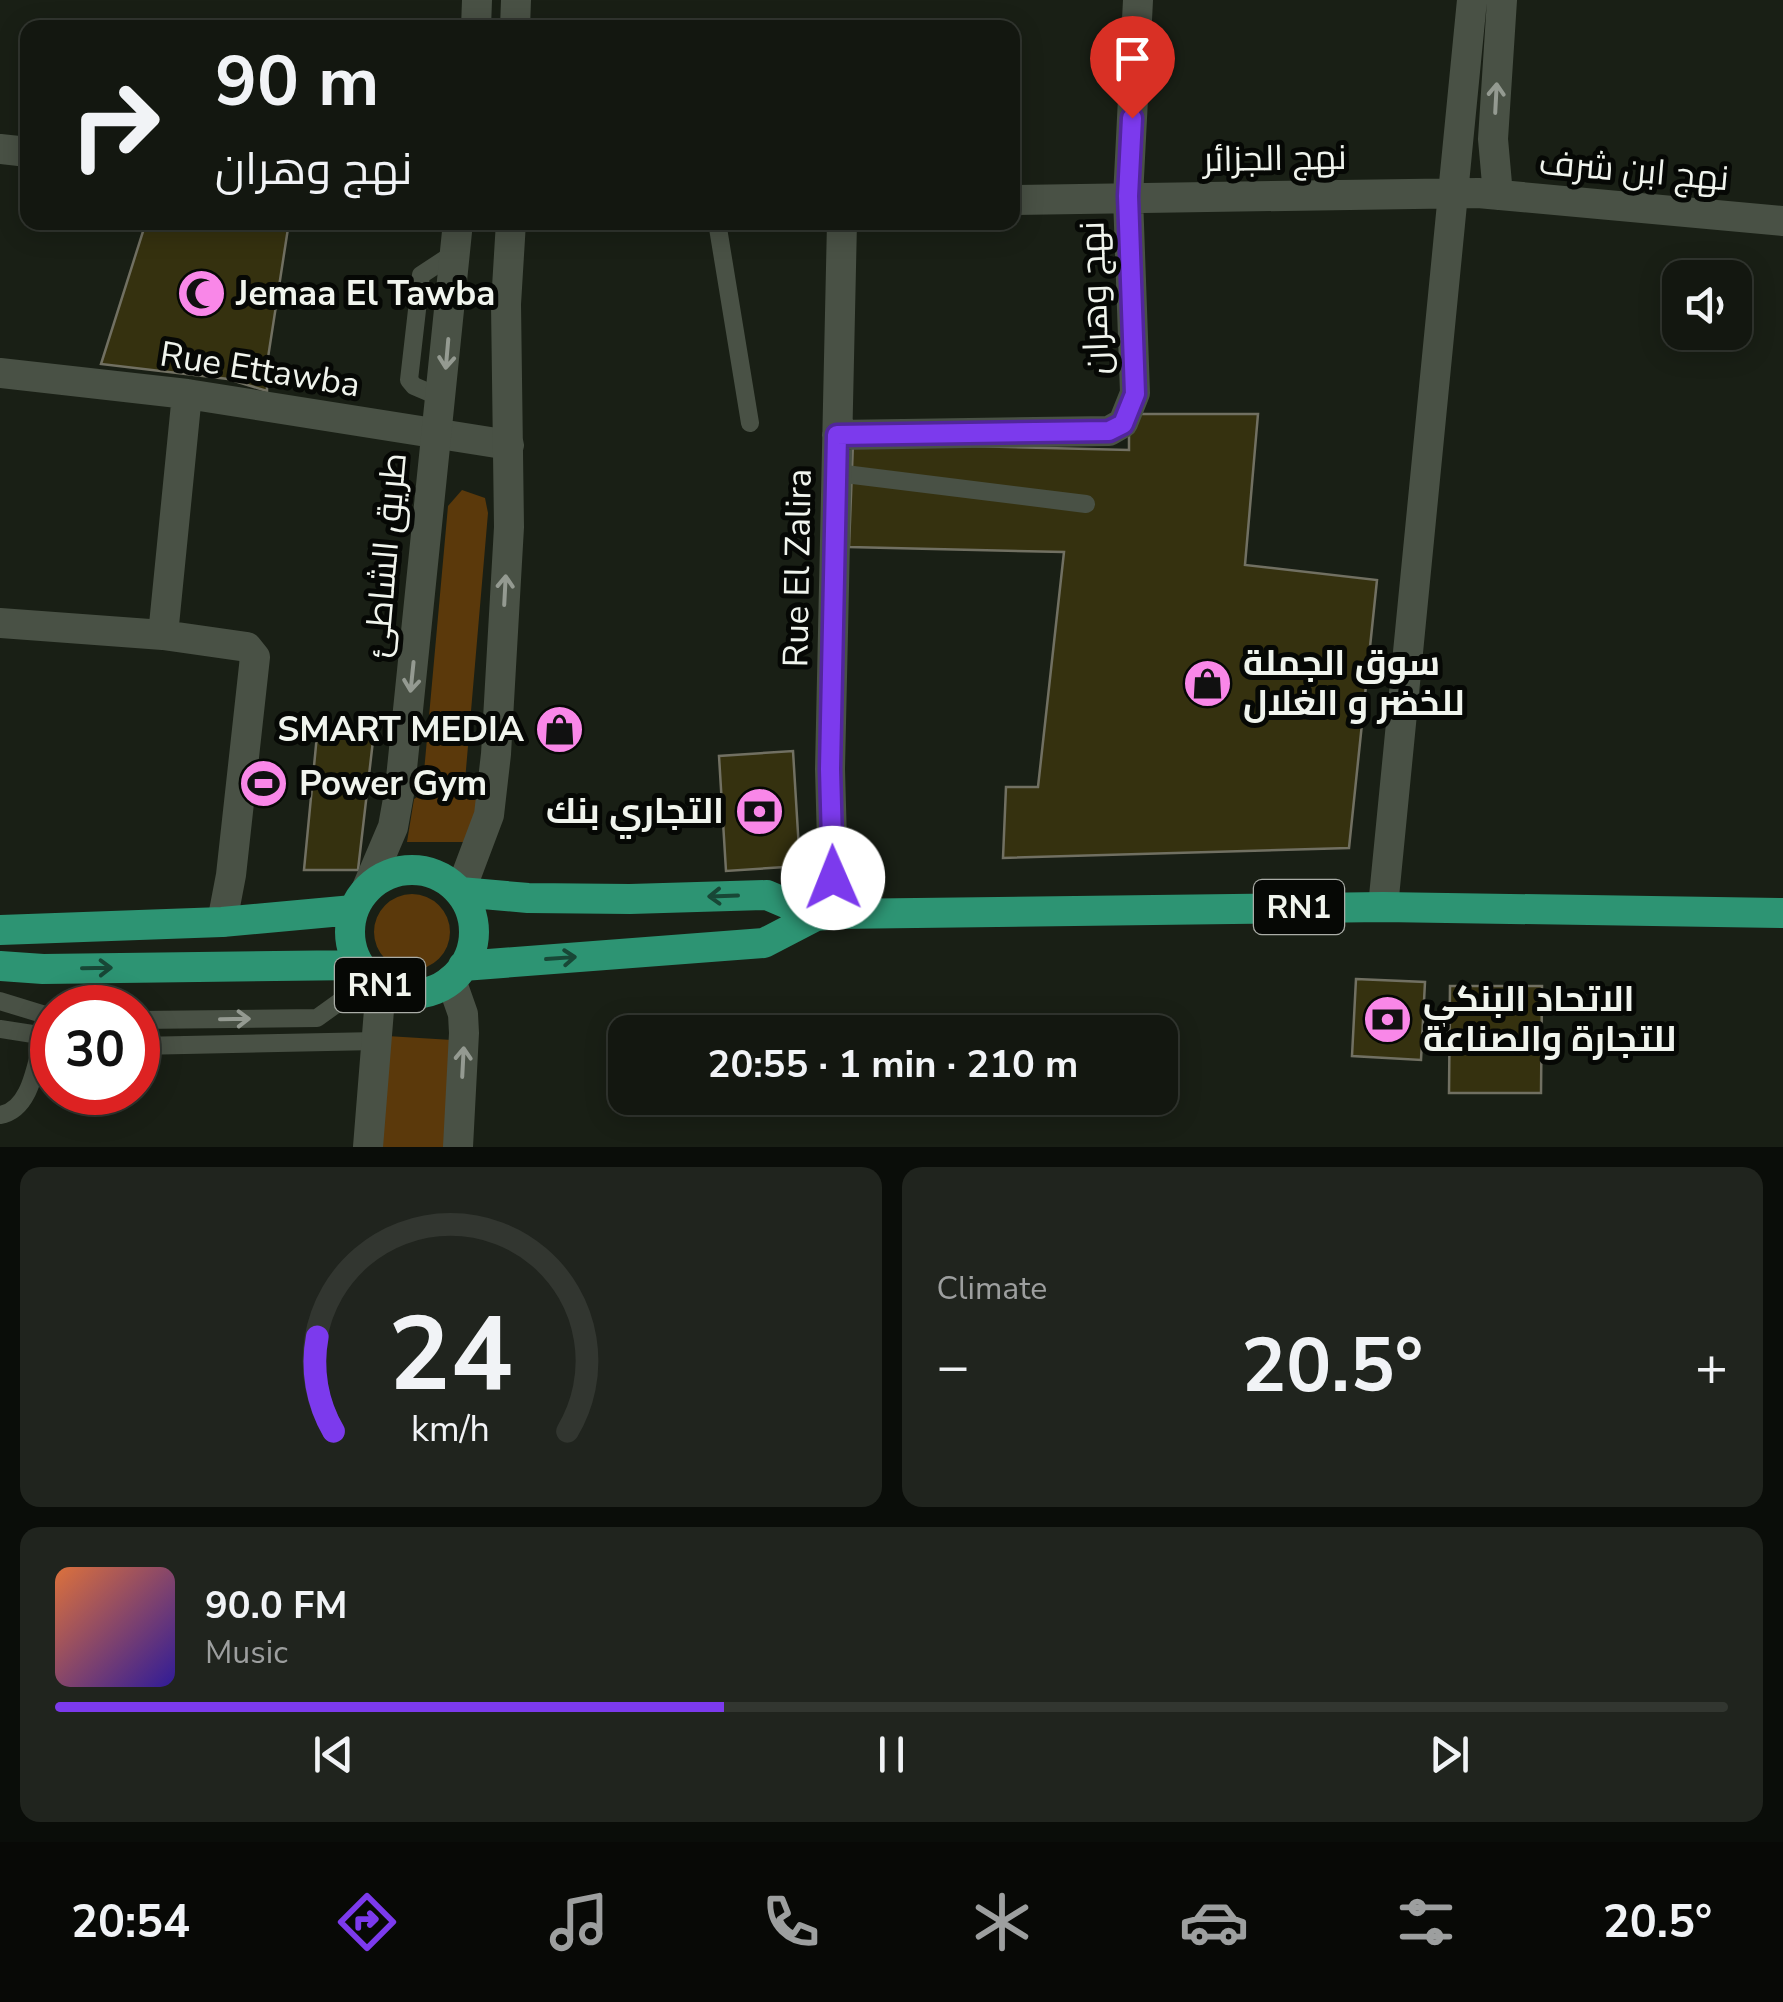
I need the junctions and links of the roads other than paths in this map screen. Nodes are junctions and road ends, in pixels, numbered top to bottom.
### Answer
1 (1138, 0) edge
2 (1472, 0) edge
3 (1502, 0) edge
4 (1477, 194) junction
5 (1128, 196) junction
6 (1020, 200) edge
7 (1783, 222) edge
8 (511, 230) edge
9 (719, 230) edge
10 (842, 230) edge
11 (457, 237) edge
12 (0, 373) edge
13 (187, 394) junction
14 (750, 423) dead end
15 (434, 434) junction
16 (837, 435) junction
17 (508, 445) junction
18 (836, 473) junction
19 (1086, 504) dead end
20 (0, 623) edge
21 (163, 636) junction
22 (460, 892) junction
23 (360, 899) junction
24 (1382, 906) junction
25 (1783, 912) edge
26 (825, 915) junction
27 (222, 922) junction
28 (0, 930) edge
29 (0, 966) edge
30 (457, 973) junction
31 (368, 975) junction
32 (0, 1002) edge
33 (30, 1011) edge
34 (160, 1020) edge
35 (0, 1029) edge
36 (30, 1033) edge
37 (378, 1041) junction
38 (160, 1046) edge
39 (30, 1086) edge
40 (0, 1115) edge
41 (368, 1147) edge
42 (458, 1147) edge

1 - 5 street, نهج وهران
2 - 4 street
4 -> 3 street
4 - 5 street, نهج الجزائر
4 - 7 street, نهج ابن شرف
4 - 24 street
5 - 6 street, نهج الجزائر
5 - 16 street, نهج وهران
8 - 17 street
9 - 14 lane
10 - 16 street, Rue El Zalira
11 - 15 street, طريق الشاطئ
12 - 13 street, Rue Ettawba
13 - 15 street, Rue Ettawba
13 - 21 street
15 - 17 street, Rue Ettawba
15 -> 23 street, طريق الشاطئ
16 - 18 street, Rue El Zalira
22 -> 17 street
18 - 19 lane
18 - 26 street, Rue El Zalira
20 - 21 street
21 - 27 street
22 - 23 main road, RN1
26 -> 22 main road, RN1
22 - 30 main road, RN1
23 - 27 main road, RN1
23 - 31 main road, RN1
24 - 25 main road, RN1
24 - 26 main road, RN1
30 -> 26 main road, RN1
27 - 28 main road, RN1
29 -> 31 main road, RN1
30 - 31 main road, RN1
42 -> 30 street
34 -> 31 lane
31 - 37 street
32 - 33 lane
35 - 36 lane
37 - 38 lane
37 - 41 street
39 - 40 lane

